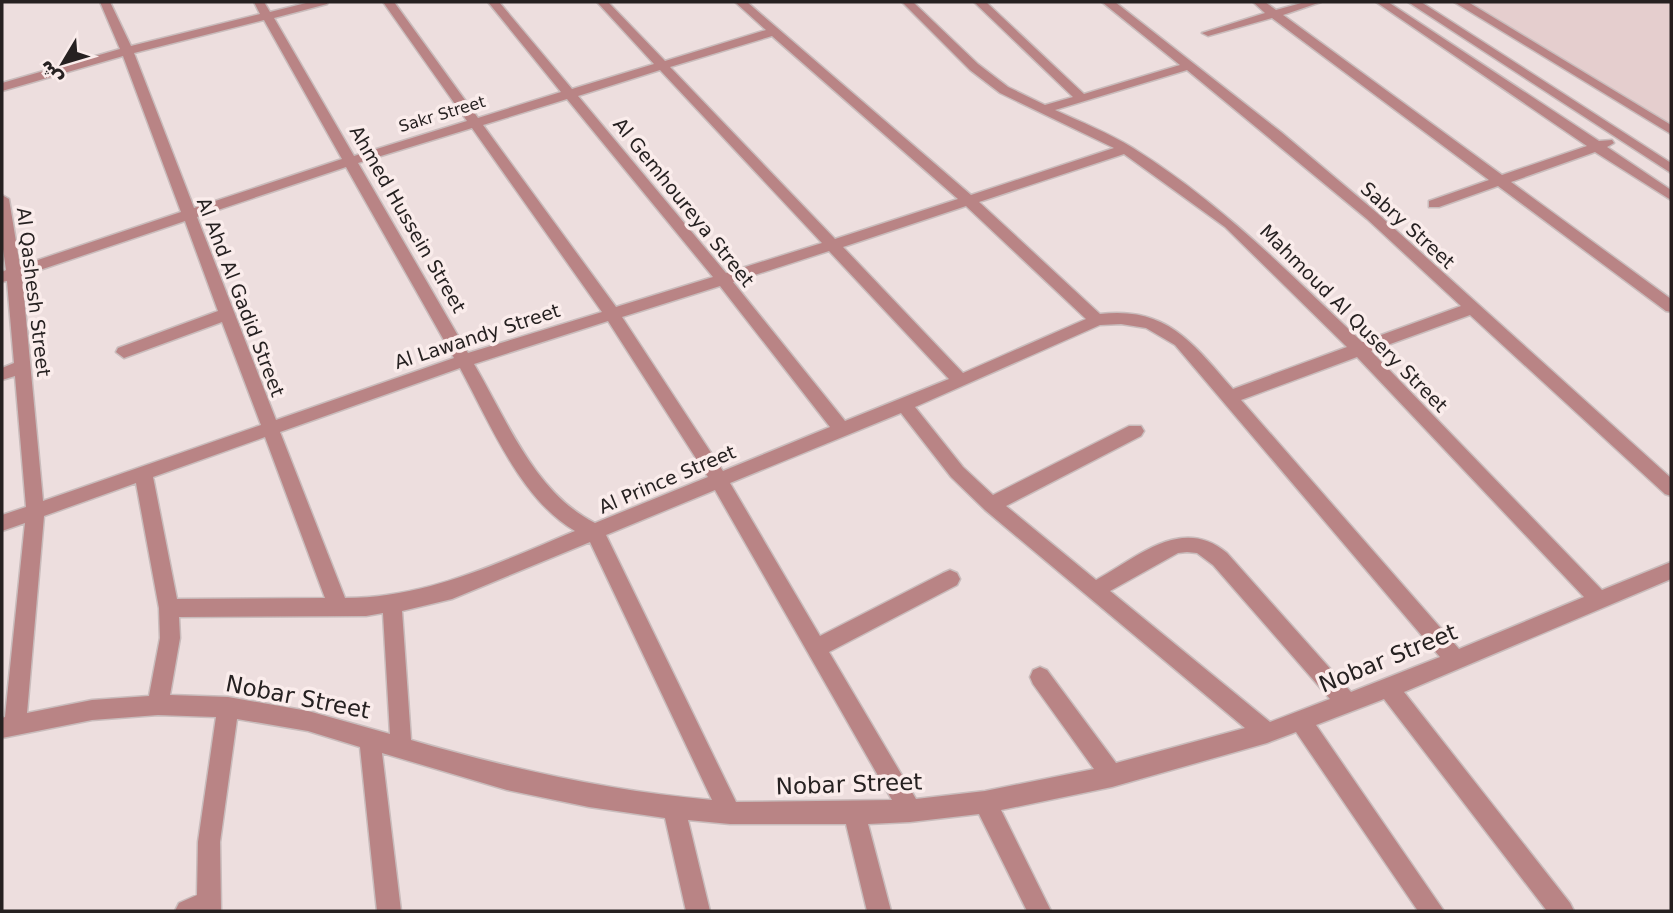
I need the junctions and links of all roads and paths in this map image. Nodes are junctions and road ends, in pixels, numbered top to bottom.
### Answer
1 (105, 2) edge
2 (323, 2) edge
3 (388, 2) edge
4 (493, 2) edge
5 (602, 2) edge
6 (741, 2) edge
7 (907, 2) edge
8 (980, 2) edge
9 (1108, 2) edge
10 (1258, 2) edge
11 (1316, 2) edge
12 (1381, 2) edge
13 (1414, 2) edge
14 (1460, 2) edge
15 (263, 9) edge
16 (1274, 14) junction
17 (775, 31) junction
18 (1208, 33) dead end
19 (127, 51) junction
20 (663, 65) junction
21 (1189, 66) junction
22 (2, 87) edge
23 (570, 94) junction
24 (1082, 98) junction
25 (1045, 109) junction
26 (474, 122) junction
27 (1671, 130) edge
28 (1623, 137) junction
29 (1599, 145) junction
30 (1126, 149) junction
31 (351, 161) junction
32 (1671, 169) edge
33 (1500, 181) junction
34 (1671, 196) edge
35 (2, 199) edge
36 (969, 201) junction
37 (1434, 204) dead end
38 (189, 214) junction
39 (833, 245) junction
40 (8, 275) edge
41 (723, 279) junction
42 (1671, 307) edge
43 (1472, 308) junction
44 (227, 314) junction
45 (612, 314) junction
46 (1097, 320) junction
47 (1360, 350) junction
48 (124, 352) dead end
49 (466, 360) junction
50 (23, 366) junction
51 (2, 374) edge
52 (961, 380) junction
53 (1230, 397) junction
54 (904, 405) junction
55 (269, 427) junction
56 (842, 430) junction
57 (1135, 431) dead end
58 (143, 472) junction
59 (719, 480) junction
60 (1671, 489) edge
61 (991, 505) junction
62 (35, 511) junction
63 (2, 523) edge
64 (595, 532) junction
65 (1671, 570) edge
66 (950, 579) dead end
67 (1095, 590) junction
68 (1599, 600) junction
69 (392, 605) junction
70 (338, 606) junction
71 (169, 608) junction
72 (817, 648) junction
73 (1455, 659) junction
74 (1040, 677) dead end
75 (1388, 688) junction
76 (1347, 703) junction
77 (158, 705) junction
78 (228, 707) junction
79 (1301, 721) junction
80 (8, 726) edge
81 (1267, 733) junction
82 (370, 738) junction
83 (401, 747) junction
84 (1112, 776) junction
85 (985, 802) junction
86 (674, 808) junction
87 (910, 811) junction
88 (730, 813) junction
89 (854, 814) junction
90 (209, 907) edge
91 (187, 911) edge
92 (389, 911) edge
93 (698, 911) edge
94 (879, 911) edge
95 (1039, 911) edge
96 (1432, 911) edge
97 (1562, 911) edge

1 - 19 street, Al Ahd Al Gadid Street
2 - 15 street
3 - 26 street
4 - 23 street, Al Gemhoureya Street
5 - 20 street
6 - 17 street
7 - 25 street, Mahmoud Al Qusery Street
8 - 24 street
9 - 21 street, Sabry Street
10 - 16 street
11 - 16 street
12 - 29 street
13 - 28 street
14 - 27 street
15 - 19 street
15 - 31 street, Ahmed Hussein Street
16 - 18 street
16 - 33 street
17 - 20 street, Sakr Street
17 - 36 street
19 - 22 street
19 - 38 street, Al Ahd Al Gadid Street
20 - 23 street, Sakr Street
20 - 39 street
21 - 24 street
21 - 43 street, Sabry Street
23 - 26 street, Sakr Street
23 - 41 street, Al Gemhoureya Street
24 - 25 street
25 - 30 street, Mahmoud Al Qusery Street
26 - 31 street, Sakr Street
26 - 45 street
28 - 29 street
28 - 32 street
29 - 33 street
29 - 34 street
30 - 36 street, Al Lawandy Street
30 - 47 street, Mahmoud Al Qusery Street
31 - 38 street, Sakr Street
31 - 49 street, Ahmed Hussein Street
33 - 37 street
33 - 42 street
35 - 40 street, Al Qashesh Street
36 - 39 street, Al Lawandy Street
36 - 46 street
38 - 40 street, Sakr Street
38 - 44 street, Al Ahd Al Gadid Street
39 - 41 street, Al Lawandy Street
39 - 52 street
40 - 50 street, Al Qashesh Street
41 - 45 street, Al Lawandy Street
41 - 56 street, Al Gemhoureya Street
43 - 47 street
43 - 60 street, Sabry Street
44 - 48 street
44 - 55 street, Al Ahd Al Gadid Street
45 - 49 street, Al Lawandy Street
45 - 59 street
46 - 52 street, Al Prince Street
46 - 53 street, Al Prince Street
47 - 53 street
47 - 68 street, Mahmoud Al Qusery Street
49 - 55 street, Al Lawandy Street
49 - 64 street, Ahmed Hussein Street
50 - 51 street
50 - 62 street, Al Qashesh Street
52 - 54 street, Al Prince Street
53 - 73 street
54 - 56 street, Al Prince Street
54 - 61 street
55 - 58 street, Al Lawandy Street
55 - 70 street, Al Ahd Al Gadid Street
56 - 59 street, Al Prince Street
57 - 61 street
58 - 62 street, Al Lawandy Street
58 - 71 street
59 - 64 street, Al Prince Street
59 - 72 street
61 - 67 street
62 - 63 street, Al Lawandy Street
62 - 80 street, Al Qashesh Street
64 - 69 street, Al Prince Street
64 - 88 street
65 - 68 street, Nobar Street
66 - 72 street
67 - 76 street
67 - 81 street
68 - 73 street, Nobar Street
69 - 70 street, Al Prince Street
69 - 83 street
70 - 71 street, Al Prince Street
71 - 77 street
72 - 87 street
73 - 75 street, Nobar Street
74 - 84 street
75 - 76 street, Nobar Street
75 - 97 street
76 - 79 street, Nobar Street
77 - 78 street, Nobar Street
77 - 80 street, Nobar Street
78 - 82 street, Nobar Street
78 - 90 street
79 - 81 street, Nobar Street
79 - 96 street
81 - 84 street, Nobar Street
82 - 83 street, Nobar Street
82 - 92 street
83 - 86 street, Nobar Street
84 - 85 street, Nobar Street
85 - 87 street, Nobar Street
85 - 95 street
86 - 88 street, Nobar Street
86 - 93 street
87 - 89 street, Nobar Street
88 - 89 street, Nobar Street
89 - 94 street
90 - 91 street

